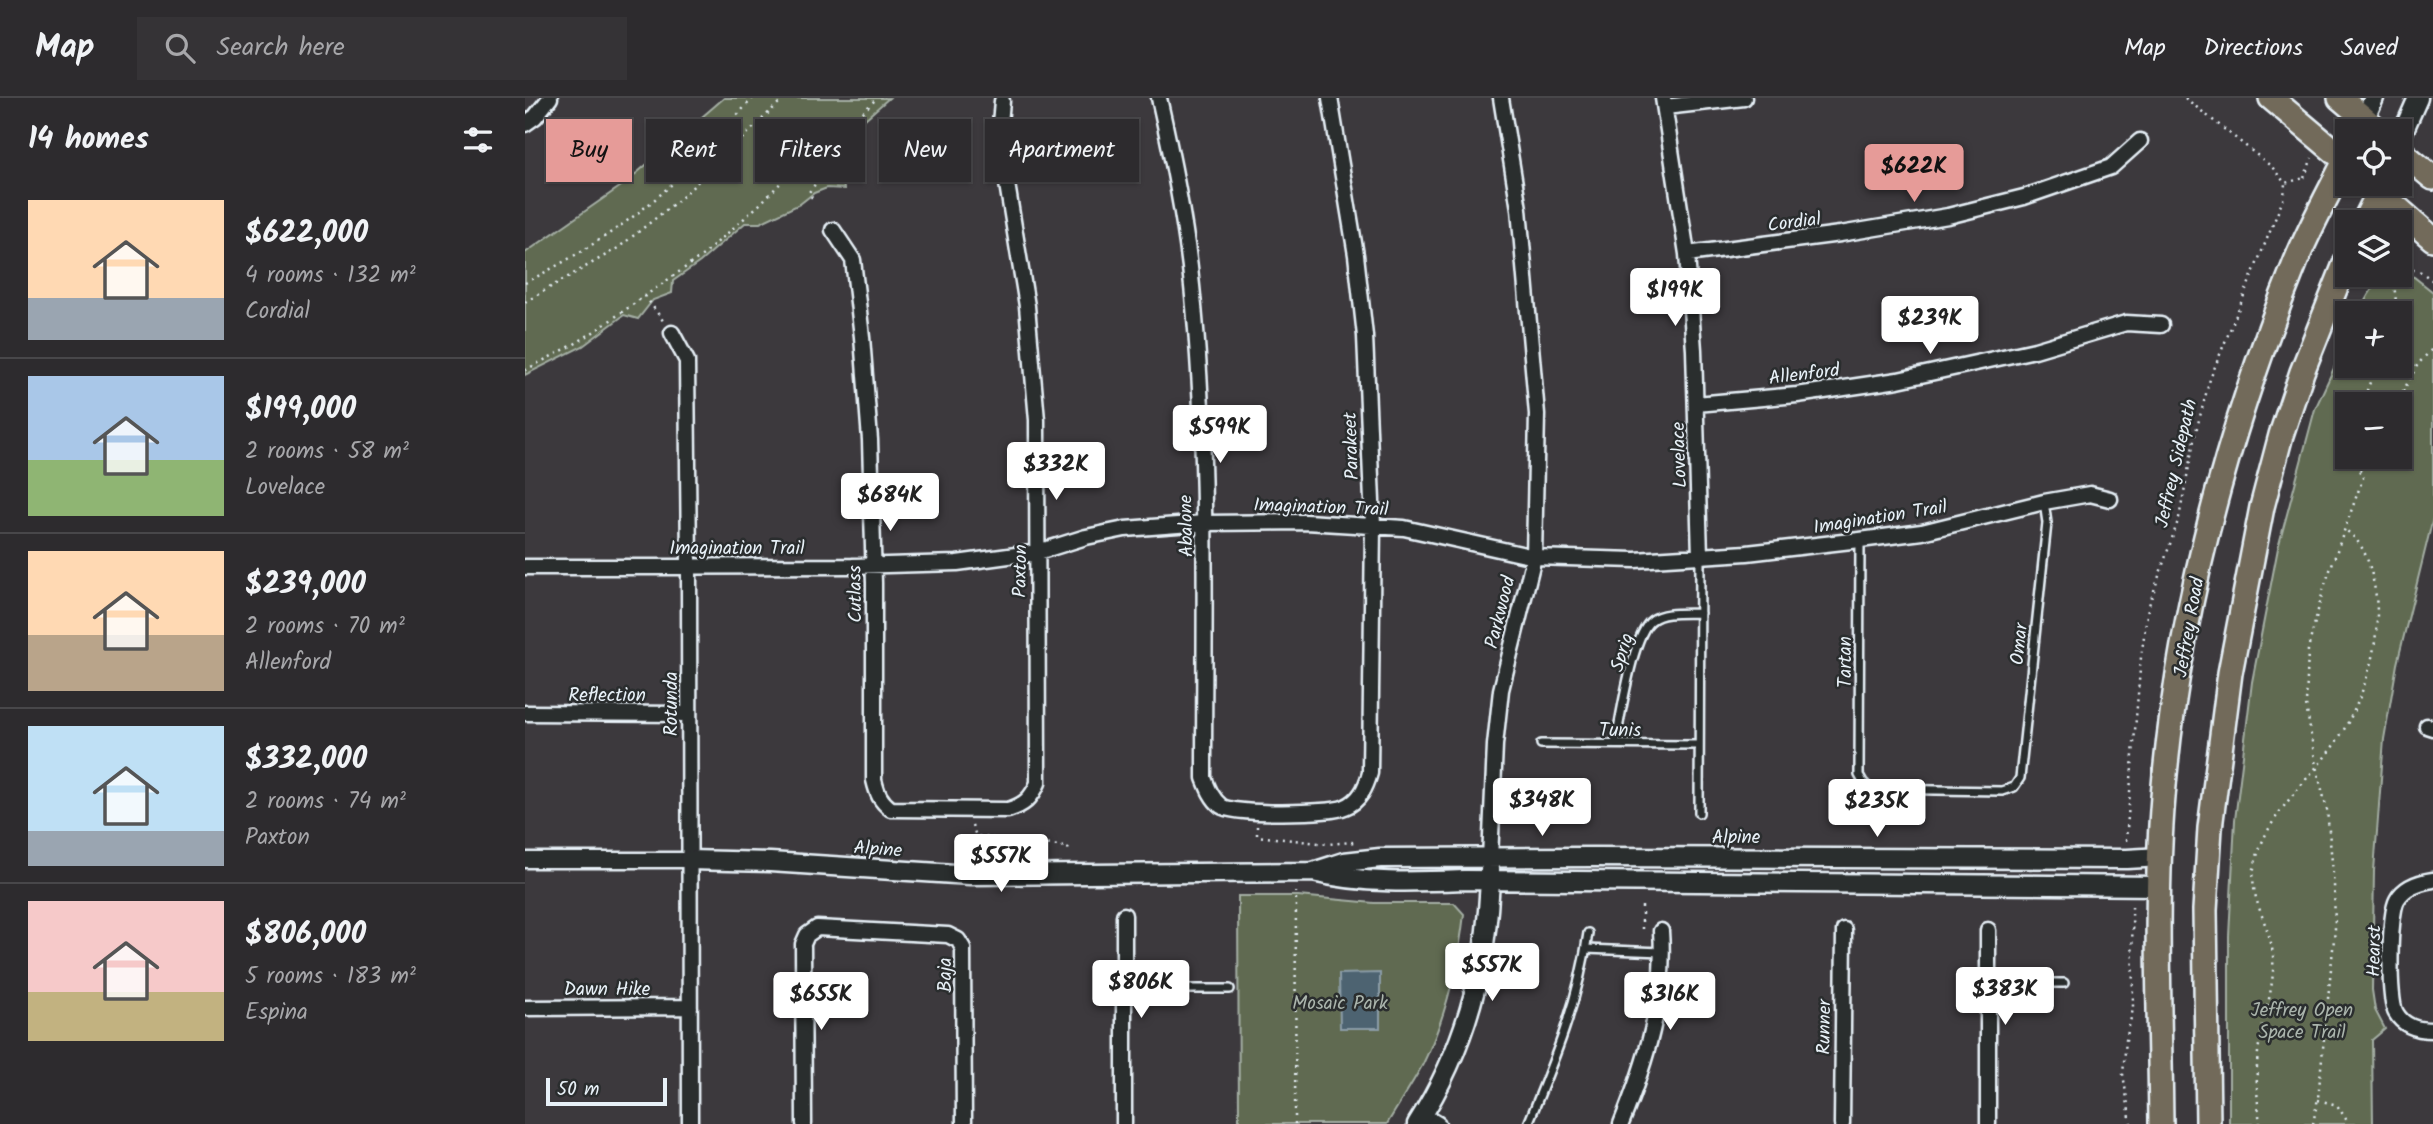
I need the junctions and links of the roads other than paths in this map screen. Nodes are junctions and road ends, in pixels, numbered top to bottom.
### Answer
1 (550, 98) edge
2 (1159, 98) edge
3 (1330, 98) edge
4 (1501, 98) edge
5 (1744, 98) edge
6 (2271, 98) edge
7 (2340, 98) edge
8 (2418, 98) edge
9 (1002, 101) dead end
10 (1664, 103) edge
11 (2368, 119) edge
12 (2409, 119) edge
13 (525, 124) edge
14 (2140, 141) dead end
15 (2335, 151) edge
16 (2412, 161) edge
17 (2335, 178) edge
18 (2433, 178) edge
19 (2388, 196) edge
20 (833, 230) dead end
21 (2433, 239) edge
22 (1687, 254) junction
23 (2336, 287) edge
24 (2161, 325) dead end
25 (672, 333) road end
26 (1696, 404) junction
27 (2110, 499) dead end
28 (2044, 502) junction
29 (1204, 523) junction
30 (1373, 525) junction
31 (1860, 540) junction
32 (1038, 552) junction
33 (1700, 556) junction
34 (1535, 557) junction
35 (689, 566) junction
36 (873, 566) junction
37 (525, 567) edge
38 (1700, 613) junction
39 (525, 713) edge
40 (689, 714) junction
41 (1541, 744) dead end
42 (1615, 744) junction
43 (1699, 745) junction
44 (1863, 782) joint
45 (957, 811) joint
46 (1283, 812) joint
47 (1699, 813) dead end
48 (2161, 857) junction
49 (1490, 859) junction
50 (525, 860) edge
51 (689, 860) junction
52 (1313, 872) junction
53 (2433, 880) edge
54 (1490, 881) junction
55 (2160, 886) junction
56 (1123, 915) dead end
57 (1844, 930) dead end
58 (1987, 930) dead end
59 (1661, 931) dead end
60 (1588, 933) dead end
61 (1586, 949) junction
62 (1663, 952) junction
63 (1988, 983) junction
64 (2064, 983) dead end
65 (1124, 989) junction
66 (1230, 989) dead end
67 (689, 1007) junction
68 (525, 1008) edge
69 (2433, 1030) edge
70 (1426, 1121) edge
71 (690, 1124) edge
72 (804, 1124) edge
73 (964, 1124) edge
74 (1124, 1124) edge
75 (1528, 1124) edge
76 (1621, 1124) edge
77 (1842, 1124) edge
78 (1988, 1124) edge
79 (2161, 1124) edge
80 (2208, 1124) edge

1 - 13 street
2 - 29 street, Abalone
3 - 30 street, Parakeet
4 - 34 street, Parkwood
5 - 10 street
6 - 15 main road
7 - 11 main road
8 - 12 street
9 - 32 street, Paxton
10 - 22 street, Lovelace
14 - 22 street, Cordial
16 - 18 main road
17 - 48 main road, Jeffrey Road
19 - 21 main road
20 - 36 street, Cutlass
22 - 26 street, Lovelace
23 - 80 main road
24 - 26 street, Allenford
25 - 35 street, Rotunda
26 - 33 street, Lovelace
27 - 28 street, Imagination Trail
28 - 31 street, Imagination Trail
28 - 44 lane, Omar
29 - 30 street, Imagination Trail
29 - 32 street, Imagination Trail
29 - 46 street, Abalone
30 - 34 street, Imagination Trail
30 - 46 street, Parakeet
31 - 33 street, Imagination Trail
31 - 44 lane, Tartan
32 - 36 street, Imagination Trail
32 - 45 street, Paxton
33 - 34 street, Imagination Trail
33 - 38 lane, Lovelace
34 - 49 street, Parkwood
35 - 36 street, Imagination Trail
35 - 37 street, Imagination Trail
35 - 40 street, Rotunda
36 - 45 street, Cutlass
38 - 42 lane, Sprig
38 - 43 lane, Lovelace
39 - 40 street, Reflection
40 - 51 street, Rotunda
41 - 42 lane, Tunis
42 - 43 lane, Tunis
43 - 47 lane, Lovelace
48 - 49 street, Alpine
48 - 55 main road, Jeffrey Road
49 - 52 street, Alpine
49 - 54 street, Parkwood
50 - 51 street, Alpine
51 - 52 street, Alpine
51 - 67 street, Rotunda
52 - 54 street, Alpine
53 - 69 street, Hearst
54 - 55 street, Alpine
54 - 70 street, Parkwood
55 - 79 main road, Jeffrey Road
56 - 65 street
57 - 77 street, Runner
58 - 63 street
59 - 62 street
60 - 61 lane
61 - 62 lane
61 - 75 lane
62 - 76 street
63 - 64 lane
63 - 78 street
65 - 66 lane
65 - 74 street
67 - 68 street, Dawn Hike
67 - 71 street, Rotunda
72 - 73 street, Baja

